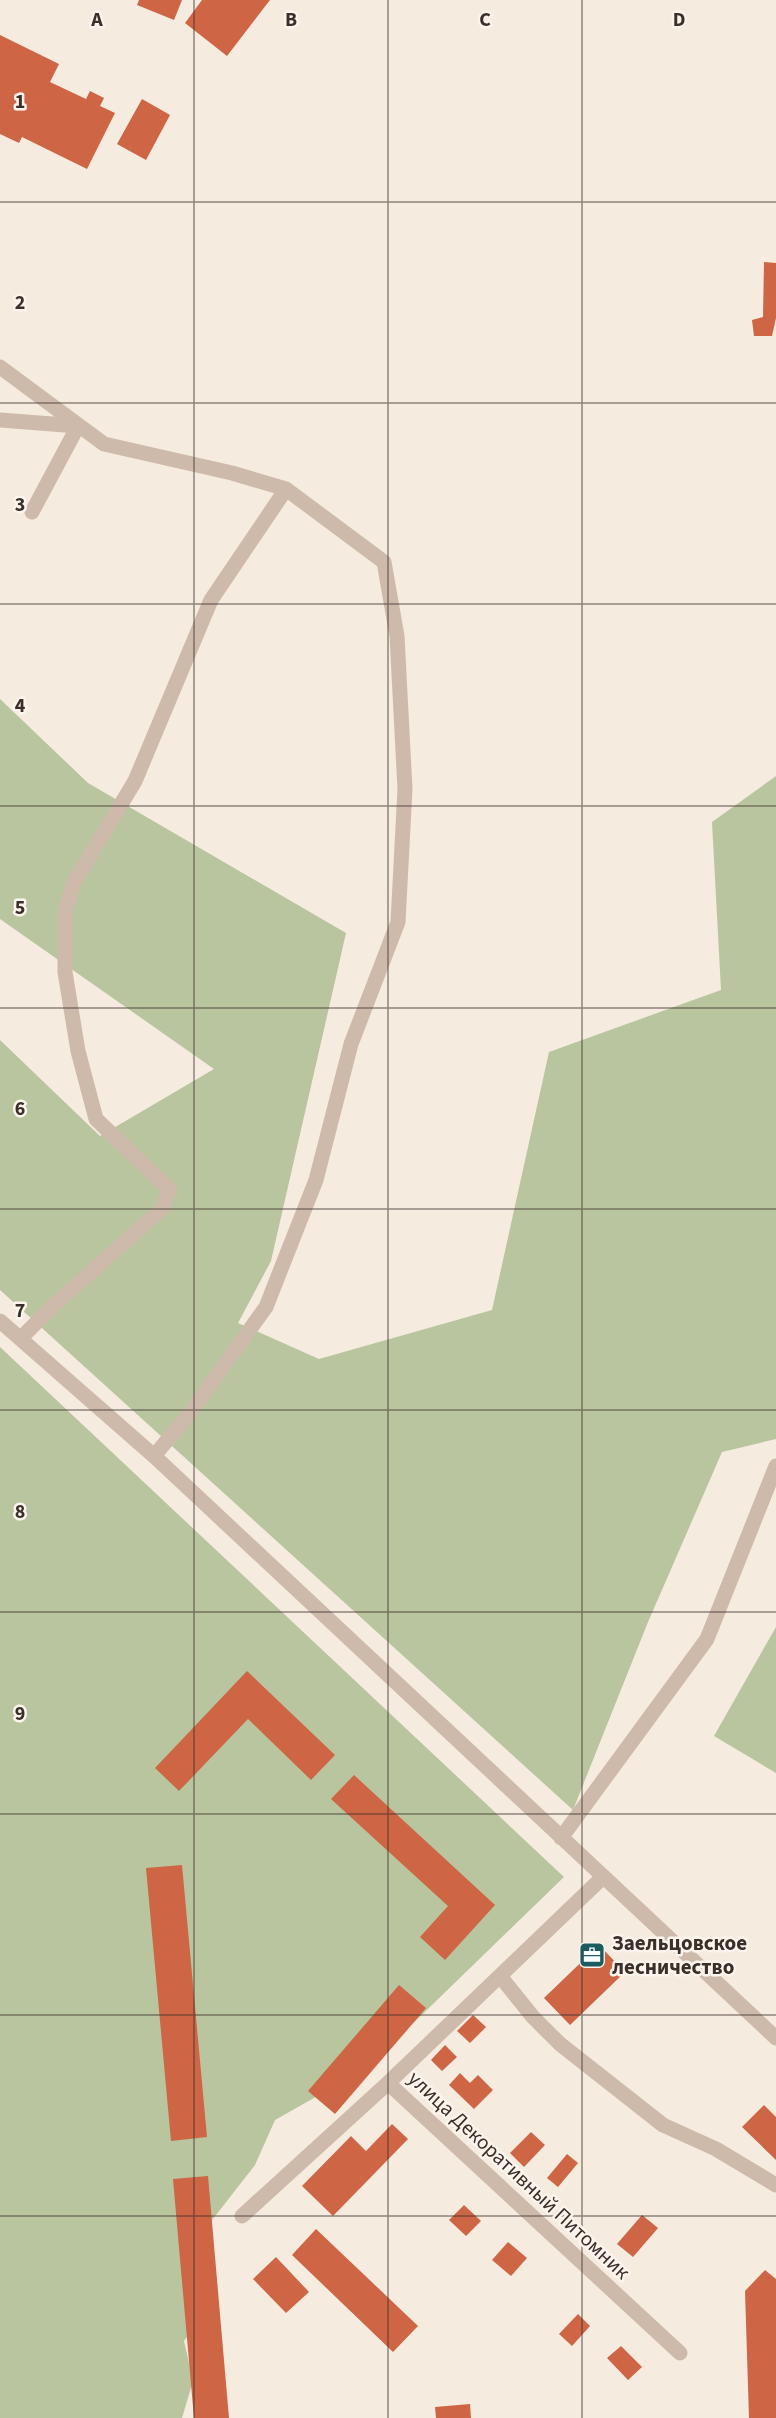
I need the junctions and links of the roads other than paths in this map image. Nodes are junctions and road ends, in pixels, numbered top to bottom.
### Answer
1 (0, 367) edge
2 (0, 420) edge
3 (78, 426) junction
4 (286, 489) junction
5 (32, 512) dead end
6 (0, 1321) edge
7 (21, 1338) junction
8 (154, 1456) junction
9 (776, 1466) edge
10 (561, 1838) junction
11 (603, 1877) junction
12 (500, 1976) junction
13 (776, 2038) edge
14 (388, 2082) junction
15 (776, 2185) edge
16 (242, 2216) dead end
17 (680, 2353) dead end

1 - 3 street
2 - 3 street
3 - 4 street
3 - 5 street
4 - 7 street
4 - 8 street
6 - 7 street
7 - 8 street
8 - 10 street
9 - 10 street
10 - 11 street
11 - 12 street, улица Декоративный Питомник
11 - 13 street
12 - 14 street, улица Декоративный Питомник
12 - 15 street
14 - 16 street
14 - 17 street, улица Декоративный Питомник

